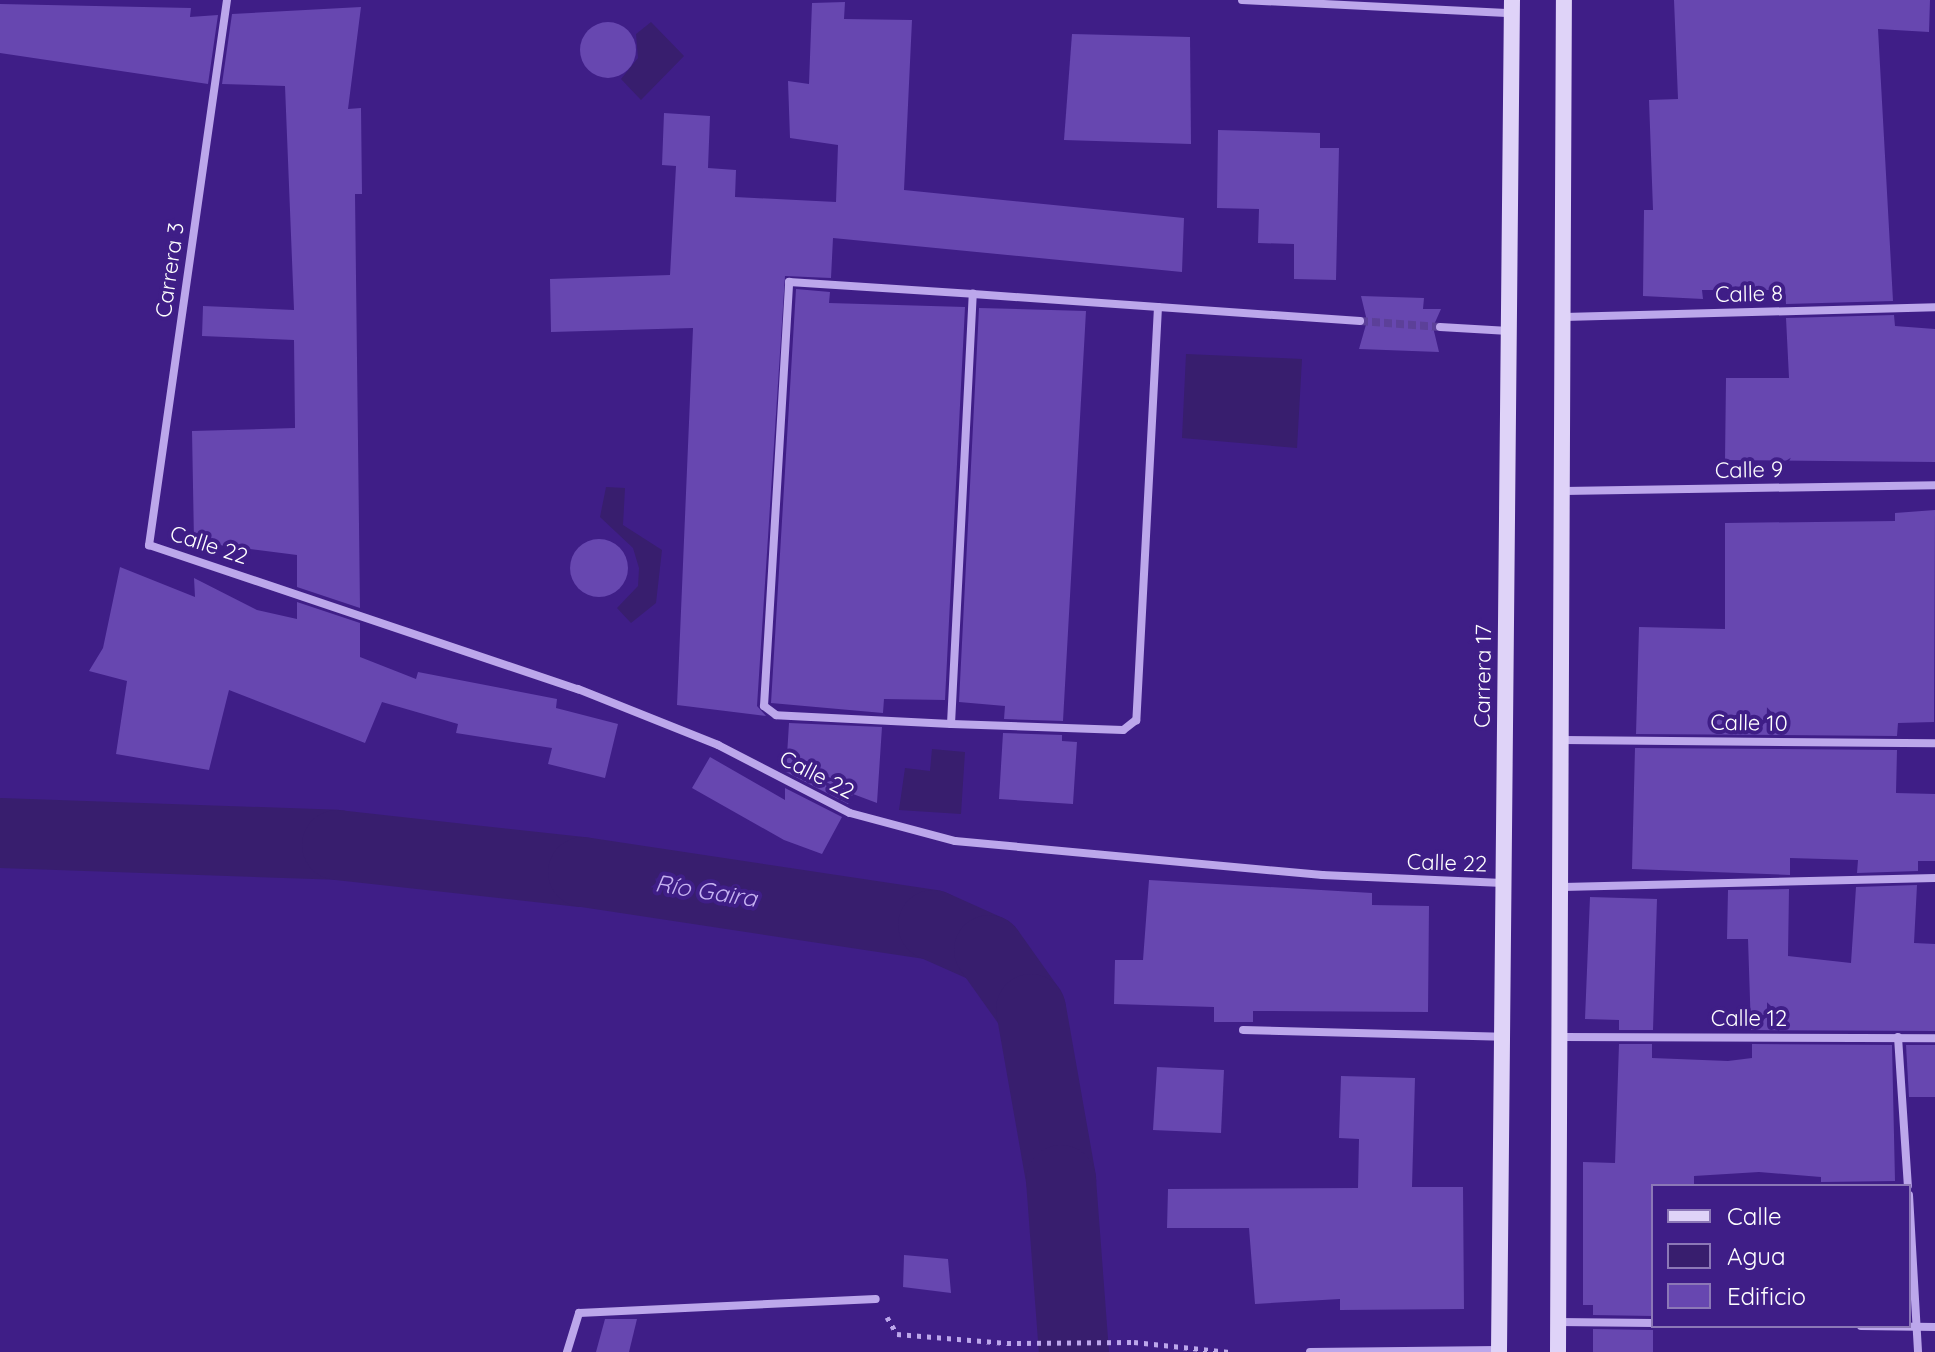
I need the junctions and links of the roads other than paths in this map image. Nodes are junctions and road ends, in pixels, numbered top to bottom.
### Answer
1 (227, 0) edge
2 (1242, 0) edge
3 (1564, 0) edge
4 (1512, 6) edge
5 (973, 294) junction
6 (1158, 307) junction
7 (1935, 307) edge
8 (1564, 317) junction
9 (1360, 321) tunnel mouth
10 (1440, 327) tunnel mouth
11 (1509, 331) junction
12 (1935, 485) edge
13 (1564, 491) junction
14 (149, 545) joint
15 (951, 724) junction
16 (1563, 740) junction
17 (1935, 743) edge
18 (1935, 878) edge
19 (1503, 883) junction
20 (1563, 887) junction
21 (1243, 1030) dead end
22 (1502, 1037) junction
23 (1563, 1037) junction
24 (1898, 1037) junction
25 (1935, 1038) edge
26 (1908, 1184) edge
27 (1911, 1224) edge
28 (876, 1299) road end
29 (1558, 1322) junction
30 (1651, 1323) edge
31 (1911, 1327) edge
32 (1918, 1327) junction
33 (1935, 1327) edge
34 (1499, 1351) edge
35 (567, 1352) edge
36 (1310, 1352) edge
37 (1558, 1352) edge
38 (1918, 1352) edge

1 - 14 street, Carrera 3
2 - 4 street
3 - 8 main road
4 - 11 main road, Carrera 17
5 - 6 street
5 - 15 street
5 - 15 street
6 - 9 street
6 - 15 street
7 - 8 street, Calle 8
8 - 13 main road
10 - 11 street
11 - 19 main road, Carrera 17
12 - 13 street, Calle 9
13 - 16 main road
14 - 19 street, Calle 22
16 - 17 street, Calle 10
16 - 20 main road
18 - 20 street
19 - 22 main road, Carrera 17
20 - 23 main road
21 - 22 street
22 - 34 main road, Carrera 17
23 - 24 street, Calle 12
23 - 29 main road
24 - 25 street, Calle 12
24 - 26 street
27 - 32 street
28 - 35 street
29 - 30 street
29 - 37 main road
31 - 32 street
32 - 33 street
32 - 38 street
34 - 36 street

